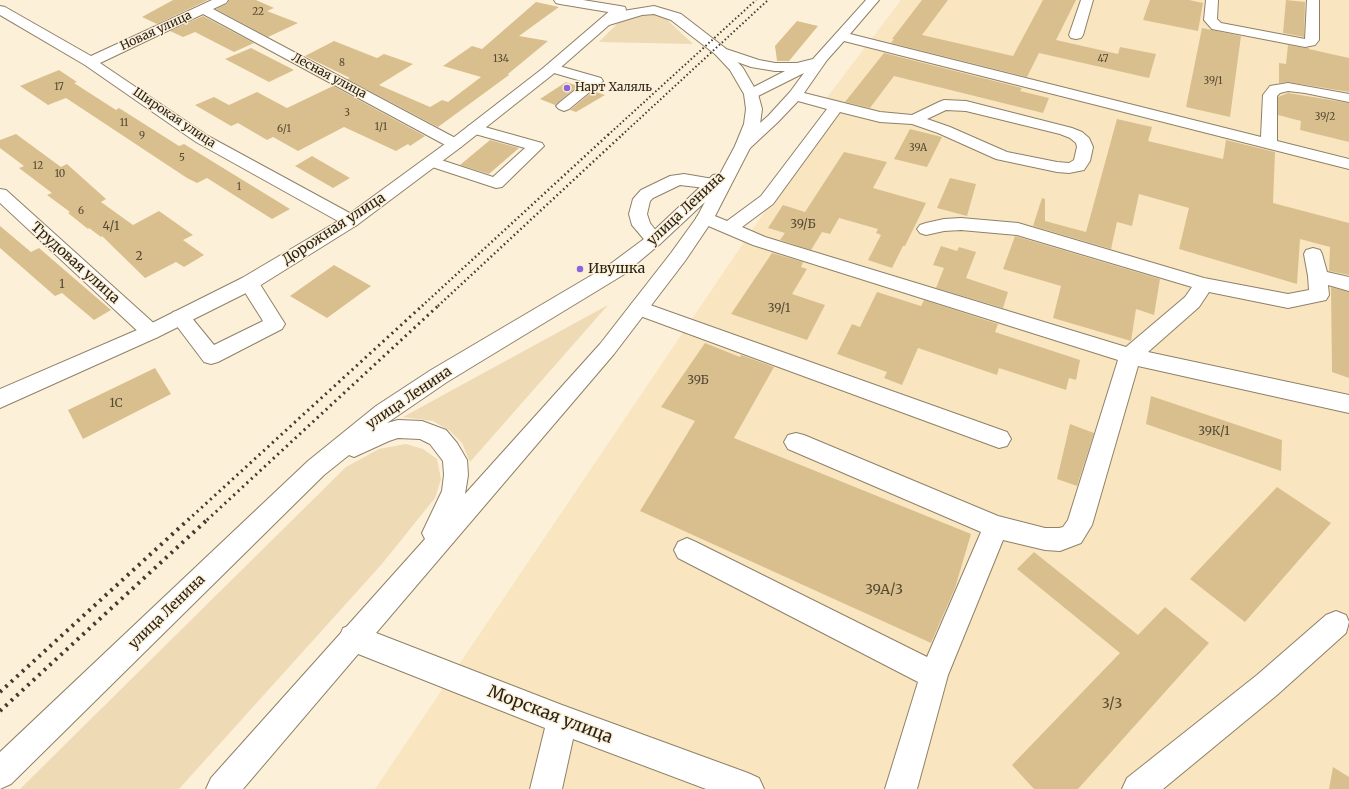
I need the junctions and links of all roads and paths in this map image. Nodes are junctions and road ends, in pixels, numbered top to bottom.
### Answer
1 (222, 0) edge
2 (560, 0) edge
3 (651, 0) edge
4 (873, 0) edge
5 (1087, 0) edge
6 (1212, 0) edge
7 (1313, 0) edge
8 (627, 4) edge
9 (203, 9) junction
10 (3, 16) edge
11 (607, 22) junction
12 (694, 30) junction
13 (1076, 35) dead end
14 (841, 36) junction
15 (720, 51) junction
16 (817, 60) junction
17 (90, 62) junction
18 (552, 68) junction
19 (751, 94) junction
20 (795, 95) junction
21 (1349, 98) edge
22 (564, 106) dead end
23 (836, 107) junction
24 (914, 120) junction
25 (474, 129) junction
26 (1269, 142) junction
27 (455, 144) junction
28 (743, 146) junction
29 (432, 162) junction
30 (1349, 164) edge
31 (730, 169) junction
32 (713, 184) junction
33 (0, 194) edge
34 (705, 218) junction
35 (351, 221) junction
36 (729, 228) junction
37 (926, 228) dead end
38 (654, 240) junction
39 (1312, 254) dead end
40 (1318, 276) junction
41 (249, 283) junction
42 (1203, 284) junction
43 (1349, 284) edge
44 (639, 308) junction
45 (180, 317) junction
46 (151, 332) junction
47 (1130, 356) junction
48 (0, 399) edge
49 (1349, 404) edge
50 (999, 439) dead end
51 (796, 442) dead end
52 (316, 468) junction
53 (996, 527) junction
54 (687, 550) dead end
55 (419, 562) junction
56 (1336, 624) dead end
57 (353, 638) junction
58 (934, 675) junction
59 (80, 695) junction
60 (562, 720) junction
61 (0, 773) edge
62 (0, 789) edge
63 (222, 789) edge
64 (546, 789) edge
65 (748, 789) edge
66 (901, 789) edge
67 (1138, 789) edge

1 - 9 main road, Новая улица
2 - 8 main road
3 - 8 main road
3 - 12 main road
4 - 14 main road, улица Ленина
5 - 13 main road
6 - 7 main road
8 - 11 main road, Дорожная улица
9 - 17 main road, Новая улица
9 - 27 main road, Лесная улица
10 - 17 main road, Широкая улица
11 - 12 main road
11 - 18 main road, Дорожная улица
12 - 15 main road
14 - 16 main road, улица Ленина
14 - 26 main road
15 - 16 main road
15 - 19 main road
16 - 19 main road, улица Ленина
16 - 20 main road, улица Ленина
17 - 35 main road, Широкая улица
18 - 22 main road
18 - 25 main road, Дорожная улица
19 - 28 main road
20 - 23 main road
20 - 28 main road, улица Ленина
21 - 26 main road
23 - 24 main road
23 - 36 main road
24 - 24 main road
25 - 27 main road, Дорожная улица
25 - 29 main road
26 - 30 main road
27 - 29 main road, Дорожная улица
28 - 31 main road, улица Ленина
29 - 35 main road, Дорожная улица
31 - 32 main road, улица Ленина
31 - 34 main road, улица Ленина
32 - 38 main road, улица Ленина
32 - 38 main road
33 - 46 main road, Трудовая улица
34 - 36 main road
34 - 44 main road, улица Ленина
35 - 41 main road, Дорожная улица
36 - 47 main road
37 - 42 main road
38 - 52 main road, улица Ленина
39 - 40 main road
40 - 42 main road
40 - 43 main road
41 - 45 main road, Дорожная улица
41 - 45 main road
42 - 47 main road
44 - 50 main road
44 - 55 main road, улица Ленина
45 - 46 main road, Дорожная улица
46 - 48 main road, Дорожная улица
47 - 49 main road
47 - 53 main road
51 - 53 main road
52 - 55 main road
52 - 59 main road, улица Ленина
53 - 58 main road
54 - 58 main road
55 - 57 main road, улица Ленина
56 - 67 main road
57 - 60 main road, Морская улица
57 - 63 main road, улица Ленина
58 - 66 main road
59 - 61 main road
59 - 62 main road
60 - 64 main road
60 - 65 main road, Морская улица

